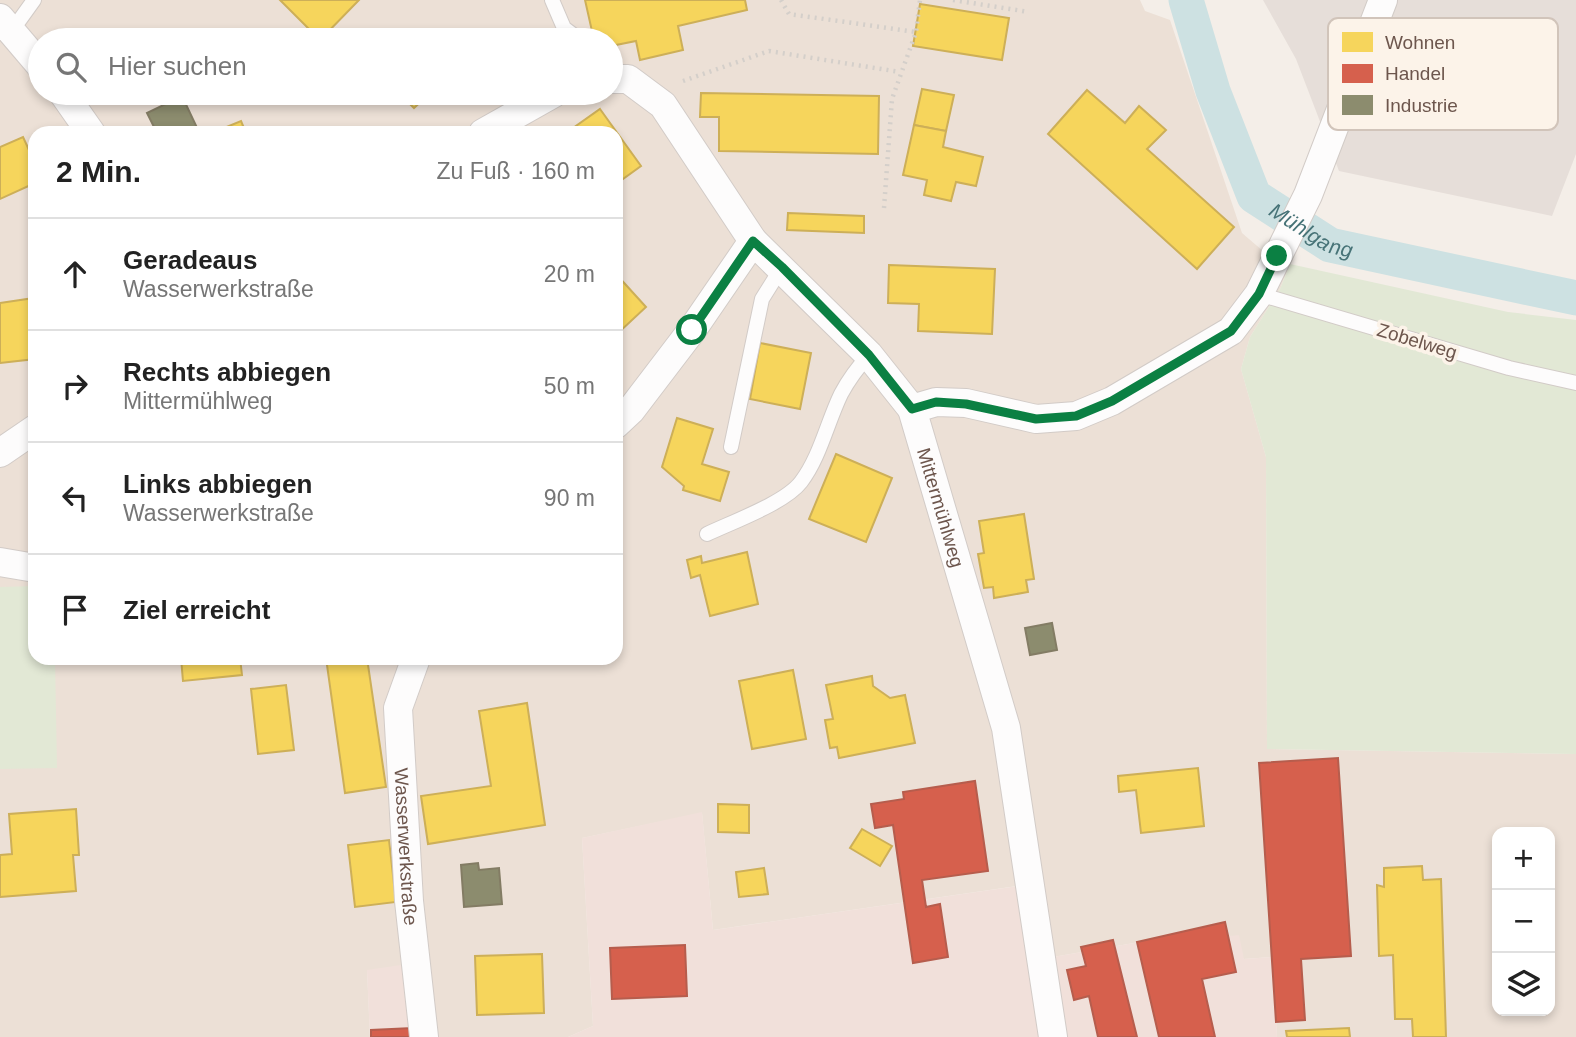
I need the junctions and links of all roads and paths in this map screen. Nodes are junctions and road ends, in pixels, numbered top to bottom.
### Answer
1 (34, 0) edge
2 (552, 0) edge
3 (781, 0) edge
4 (920, 0) edge
5 (953, 0) edge
6 (1382, 0) edge
7 (1029, 12) dead end
8 (1375, 18) edge
9 (564, 28) edge
10 (916, 32) junction
11 (8, 35) edge
12 (28, 54) edge
13 (900, 72) junction
14 (624, 79) edge
15 (71, 105) edge
16 (533, 105) edge
17 (86, 126) edge
18 (495, 126) edge
19 (1333, 130) edge
20 (884, 208) dead end
21 (753, 241) junction
22 (782, 267) junction
23 (1259, 294) junction
24 (869, 355) junction
25 (1576, 383) edge
26 (912, 409) junction
27 (623, 417) edge
28 (28, 434) edge
29 (731, 447) dead end
30 (0, 453) edge
31 (707, 534) dead end
32 (0, 562) edge
33 (28, 567) edge
34 (413, 665) edge
35 (424, 1037) edge
36 (1053, 1037) edge

1 - 11 lane
2 - 9 lane
3 - 10 path
4 - 10 path
5 - 7 path
6 - 8 street
10 - 13 path
11 - 12 street
13 - 14 path
13 - 20 path
14 - 21 street, Mittermühlweg
15 - 17 street
16 - 18 street
19 - 23 street
21 - 22 street, Mittermühlweg
21 - 27 street
22 - 24 street, Mittermühlweg
22 - 29 lane
23 - 25 lane, Zobelweg
23 - 26 street
24 - 26 street, Mittermühlweg
24 - 31 lane
26 - 36 street, Mittermühlweg
28 - 30 street
32 - 33 street
34 - 35 street, Wasserwerkstraße

